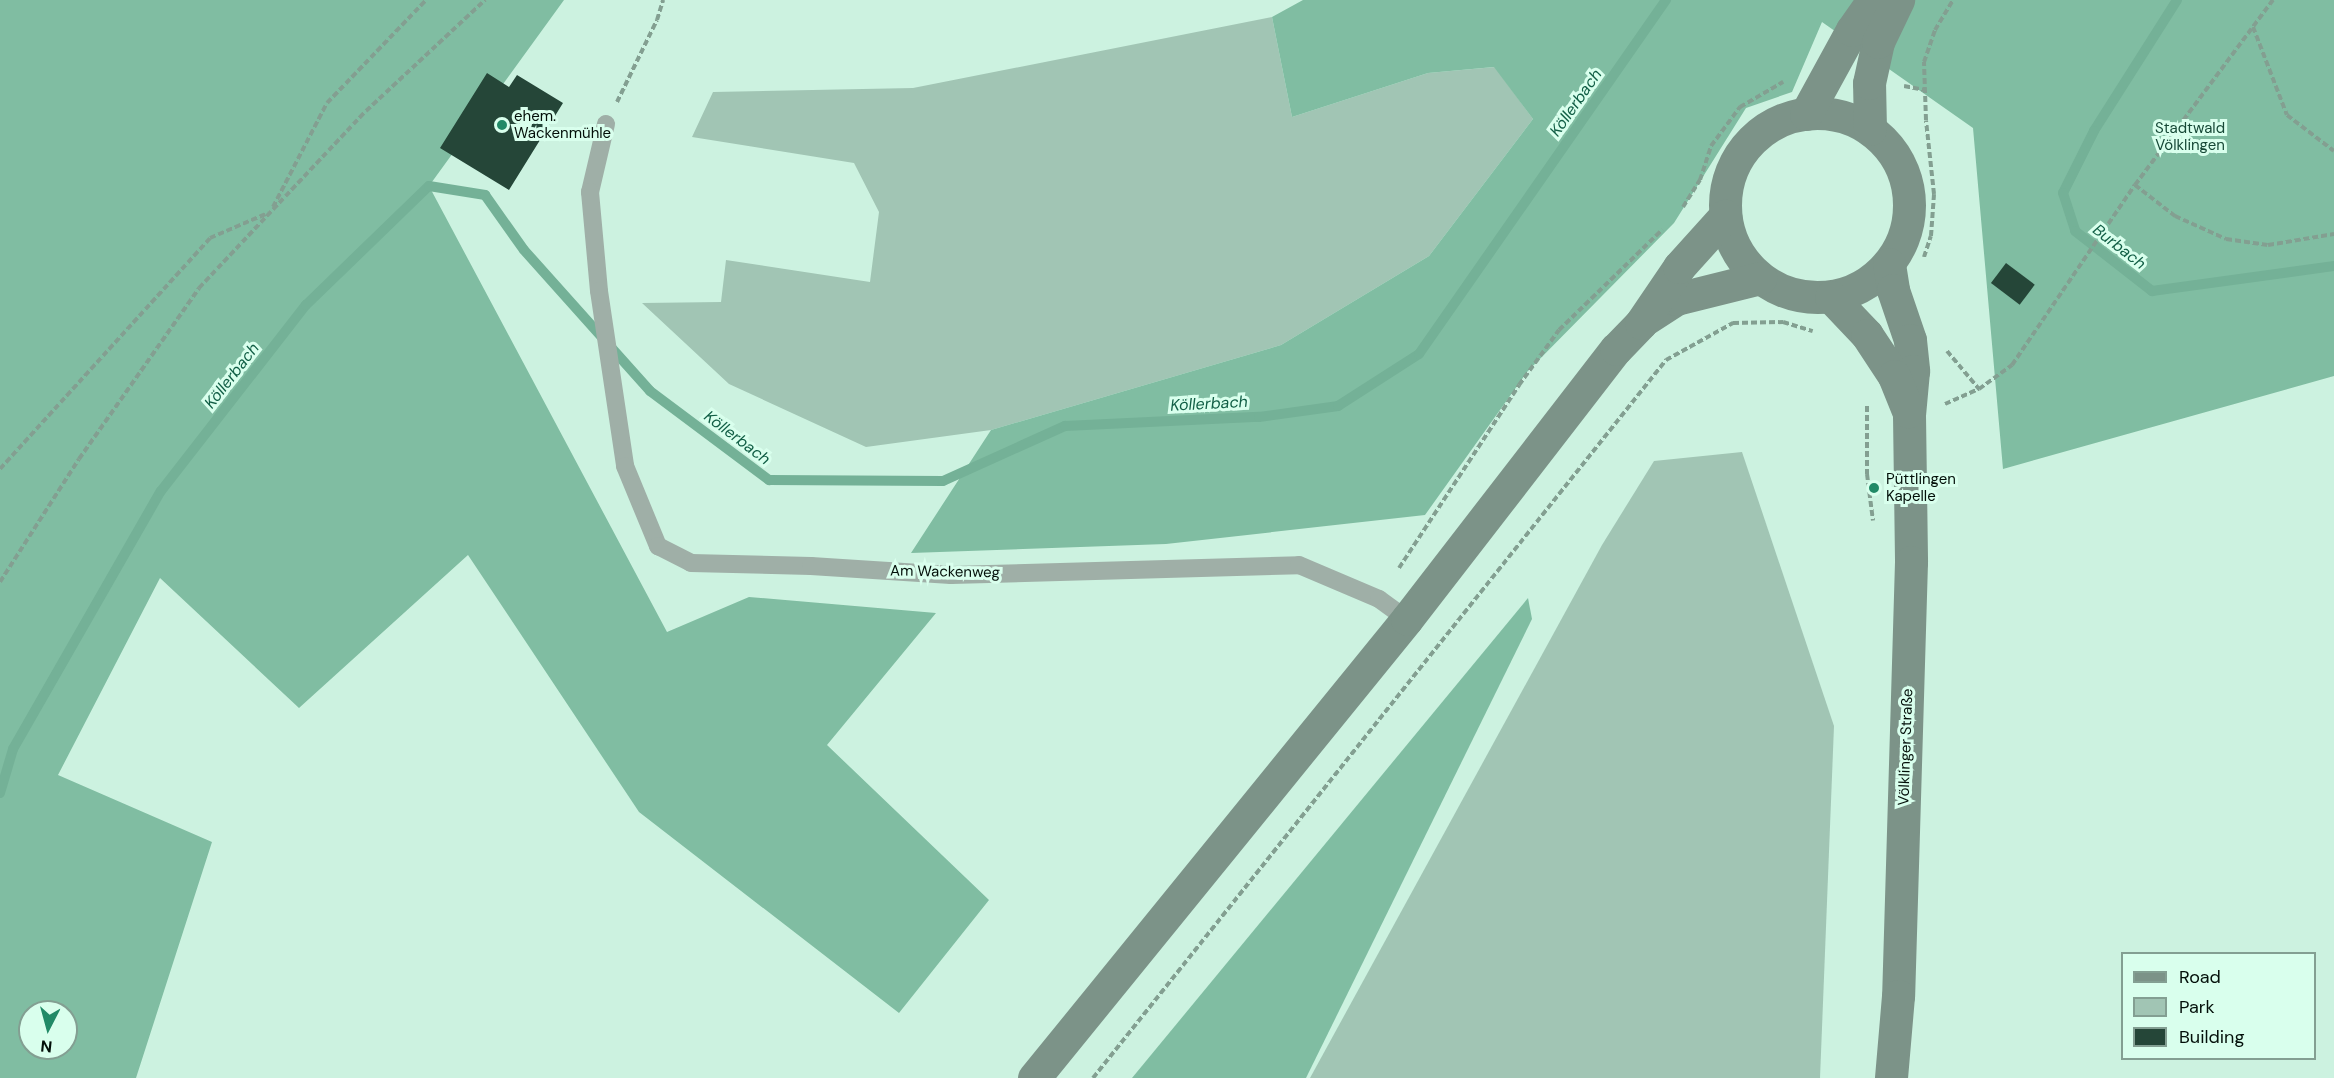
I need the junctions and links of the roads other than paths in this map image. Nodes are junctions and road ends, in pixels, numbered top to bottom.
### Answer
1 (1873, 0) edge
2 (1898, 0) edge
3 (1806, 114) junction
4 (606, 124) road end
5 (1870, 129) junction
6 (1725, 216) junction
7 (1888, 264) junction
8 (1760, 278) junction
9 (1831, 297) junction
10 (1641, 323) junction
11 (1909, 415) junction
12 (1407, 620) junction
13 (1034, 1078) edge
14 (1891, 1078) edge

1 - 3 main road
2 - 5 main road
3 - 5 main road
3 - 6 main road
4 - 12 lane, Am Wackenweg
5 - 7 main road
6 - 8 main road
6 - 10 main road
7 - 9 main road
7 - 11 main road, Völklinger Straße
8 - 9 main road
8 - 10 main road
9 - 11 main road, Völklinger Straße
10 - 12 main road
11 - 14 main road, Völklinger Straße
12 - 13 main road

